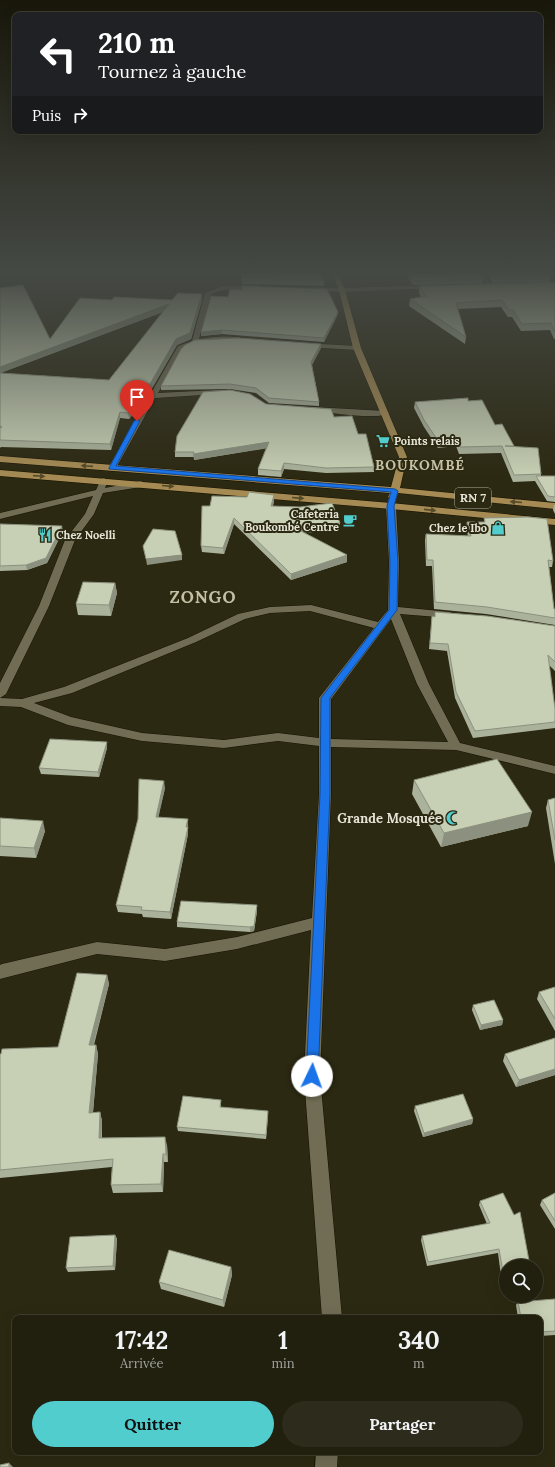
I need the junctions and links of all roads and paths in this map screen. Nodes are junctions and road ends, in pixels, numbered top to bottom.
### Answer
1 (194, 341) edge
2 (355, 341) edge
3 (301, 344) edge
4 (357, 348) junction
5 (230, 392) edge
6 (153, 396) junction
7 (309, 409) edge
8 (384, 412) junction
9 (0, 459) edge
10 (112, 468) junction
11 (0, 473) edge
12 (141, 484) joint
13 (102, 486) junction
14 (395, 491) junction
15 (391, 506) junction
16 (555, 506) edge
17 (0, 516) edge
18 (555, 522) edge
19 (393, 610) junction
20 (463, 616) edge
21 (381, 626) junction
22 (0, 694) edge
23 (0, 702) edge
24 (22, 703) junction
25 (325, 743) junction
26 (456, 746) junction
27 (555, 770) edge
28 (319, 922) junction
29 (0, 972) edge
30 (332, 1315) edge
31 (327, 1455) edge
32 (326, 1467) edge

1 - 6 street
2 - 4 main road
3 - 4 street
4 - 8 main road
5 - 6 street
6 - 10 street
7 - 8 street
8 - 14 main road
10 -> 9 main road, RN 7
10 - 14 main road, RN 7
11 -> 13 main road
12 - 13 street
12 -> 15 main road, RN 7
13 - 17 street
13 - 22 street
14 - 15 main road
16 -> 14 main road, RN 7
15 -> 18 main road, RN 7
15 - 19 street
19 - 20 street
19 - 21 street
19 - 26 street
21 - 24 street
21 - 25 street
23 - 24 street
24 - 25 street
25 - 26 street
25 - 28 street
26 - 27 street
28 - 29 street
28 - 30 street
31 - 32 street

